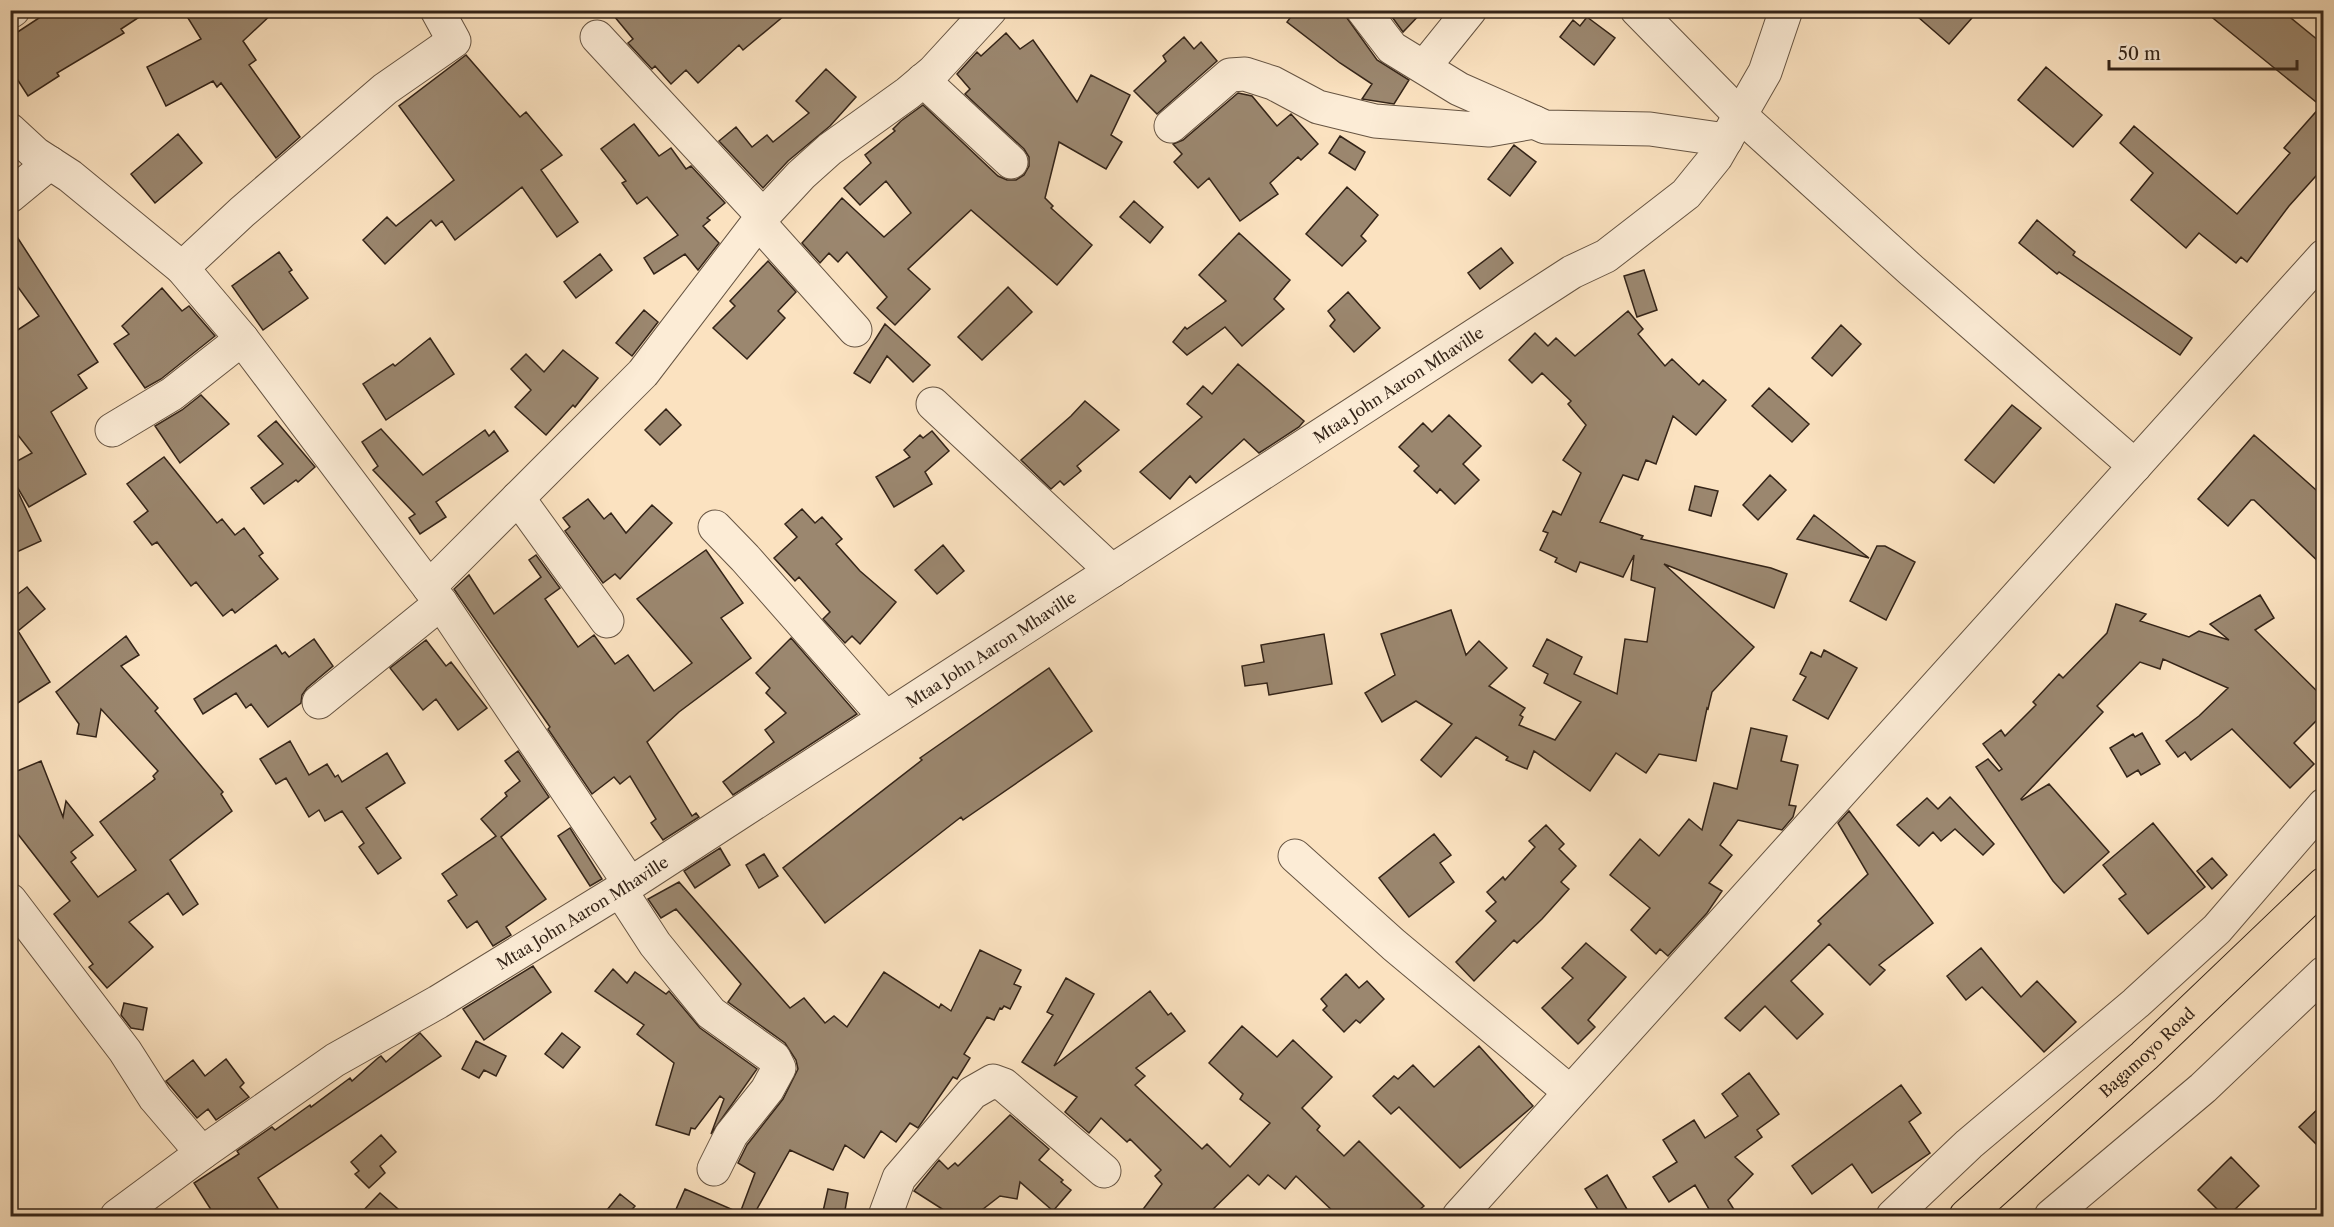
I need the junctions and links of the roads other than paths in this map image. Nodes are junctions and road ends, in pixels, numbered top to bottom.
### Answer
1 (437, 10) edge
2 (990, 10) edge
3 (1363, 10) edge
4 (1470, 10) edge
5 (1636, 10) edge
6 (1786, 10) edge
7 (597, 37) dead end
8 (1424, 67) junction
9 (923, 80) junction
10 (1534, 122) junction
11 (1172, 126) dead end
12 (1734, 128) junction
13 (10, 130) edge
14 (1011, 162) dead end
15 (50, 163) junction
16 (10, 196) edge
17 (761, 220) junction
18 (2324, 256) edge
19 (182, 268) junction
20 (855, 330) dead end
21 (242, 339) junction
22 (933, 404) dead end
23 (112, 430) dead end
24 (2135, 466) junction
25 (518, 498) junction
26 (715, 527) dead end
27 (1112, 571) junction
28 (435, 595) junction
29 (607, 621) dead end
30 (319, 702) dead end
31 (885, 717) junction
32 (2324, 805) edge
33 (1295, 856) dead end
34 (2324, 884) edge
35 (625, 887) junction
36 (13, 909) edge
37 (2324, 973) edge
38 (2112, 1024) junction
39 (2144, 1056) junction
40 (1570, 1092) junction
41 (202, 1153) junction
42 (714, 1169) dead end
43 (1104, 1172) dead end
44 (117, 1216) edge
45 (885, 1216) edge
46 (1459, 1216) edge
47 (1893, 1216) edge
48 (1966, 1216) edge
49 (2051, 1216) edge

1 - 19 street
2 - 9 street
3 - 8 street
4 - 8 street
5 - 12 street
6 - 12 street, Mtaa John Aaron Mhaville
7 - 17 street
8 - 10 street
9 - 14 street
9 - 17 street
10 - 11 street
10 - 12 street
12 - 24 street
12 - 27 street, Mtaa John Aaron Mhaville
13 - 15 street
15 - 16 street
15 - 19 street
17 - 20 street
17 - 25 street
18 - 24 street
19 - 21 street
21 - 23 street
21 - 28 street
22 - 27 street
24 - 40 street
25 - 28 street
25 - 29 street
26 - 31 street
27 - 31 street, Mtaa John Aaron Mhaville
28 - 30 street
28 - 35 street
31 - 35 street, Mtaa John Aaron Mhaville
32 - 38 street
33 - 40 street
34 - 39 highway, Bagamoyo Road
35 - 41 street, Mtaa John Aaron Mhaville
35 - 42 street
36 - 41 street
37 - 49 street
38 - 39 street
38 - 47 street
39 - 48 highway, Bagamoyo Road
40 - 46 street
41 - 44 street, Mtaa John Aaron Mhaville
43 - 45 street

